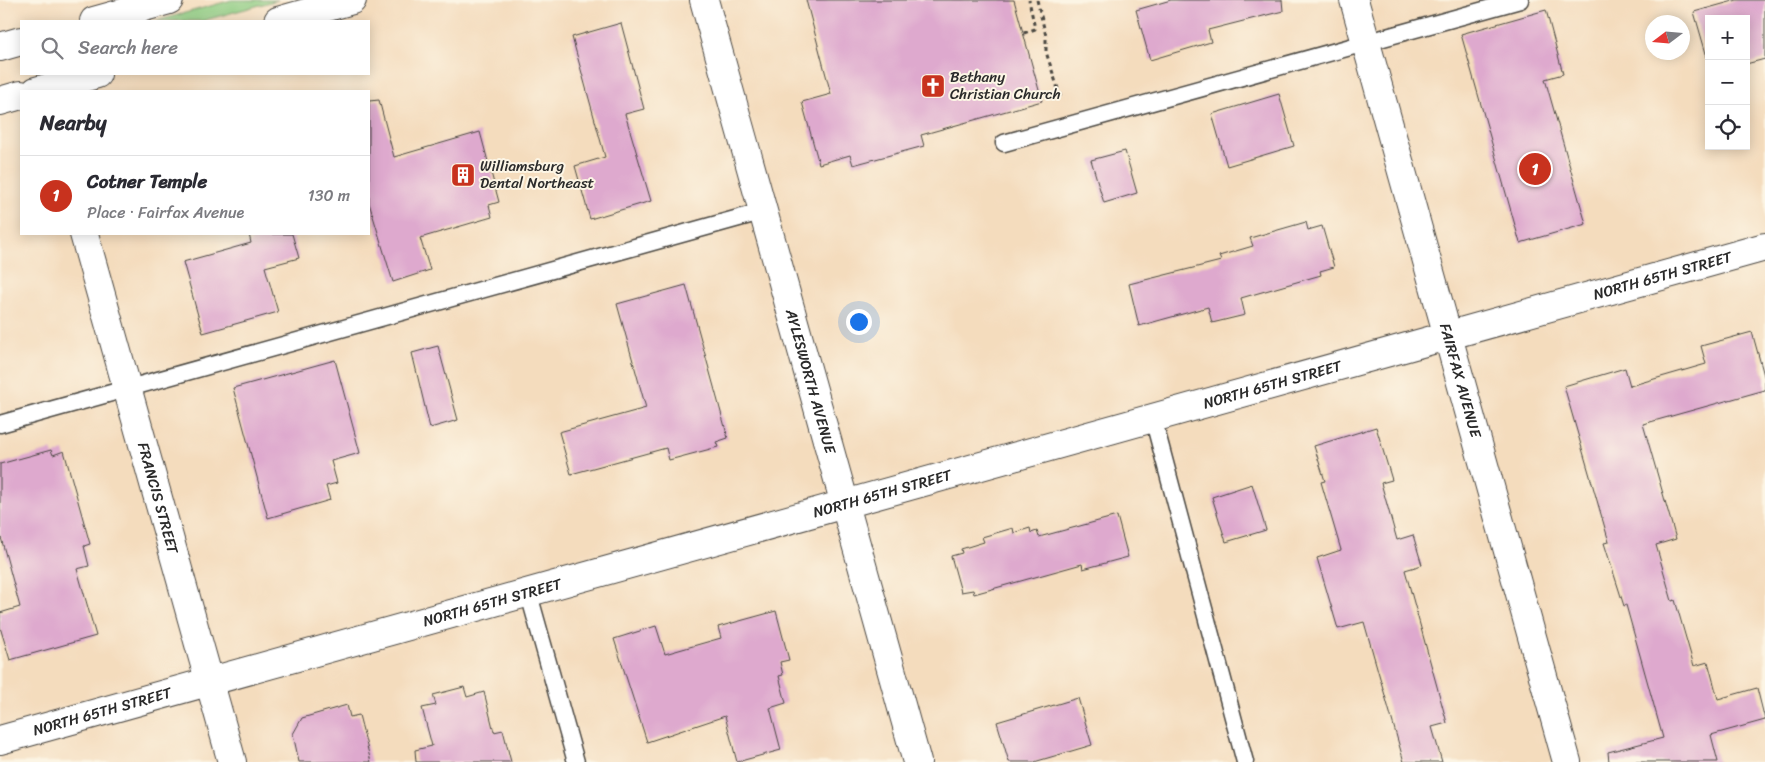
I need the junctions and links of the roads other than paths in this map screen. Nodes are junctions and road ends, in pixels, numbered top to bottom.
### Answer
1 (169, 0) edge
2 (352, 0) edge
3 (704, 0) edge
4 (1354, 0) edge
5 (1520, 0) edge
6 (98, 20) edge
7 (282, 20) edge
8 (20, 42) edge
9 (1366, 43) junction
10 (0, 47) edge
11 (93, 75) edge
12 (37, 88) edge
13 (20, 94) edge
14 (0, 101) edge
15 (1004, 143) dead end
16 (764, 211) junction
17 (84, 235) edge
18 (1765, 247) edge
19 (1448, 336) junction
20 (129, 388) junction
21 (1153, 418) junction
22 (0, 424) edge
23 (845, 503) junction
24 (528, 591) junction
25 (210, 682) junction
26 (0, 740) edge
27 (232, 762) edge
28 (576, 762) edge
29 (917, 762) edge
30 (1246, 762) edge
31 (1566, 762) edge

1 - 6 street
2 - 7 street
3 - 16 street, AYLESWORTH AVENUE
4 - 9 street, FAIRFAX AVENUE
5 - 9 lane
8 - 10 street
9 - 15 lane
9 - 19 street, FAIRFAX AVENUE
11 - 12 street
13 - 14 street
16 - 20 lane
16 - 23 street, AYLESWORTH AVENUE
17 - 20 street, FRANCIS STREET
18 - 19 street, NORTH 65TH STREET
19 - 21 street, NORTH 65TH STREET
19 - 31 street, FAIRFAX AVENUE
20 - 22 lane
20 - 25 street, FRANCIS STREET
21 - 23 street, NORTH 65TH STREET
21 - 30 lane
23 - 24 street, NORTH 65TH STREET
23 - 29 street, AYLESWORTH AVENUE
24 - 25 street, NORTH 65TH STREET
24 - 28 lane
25 - 26 street, NORTH 65TH STREET
25 - 27 street, FRANCIS STREET

